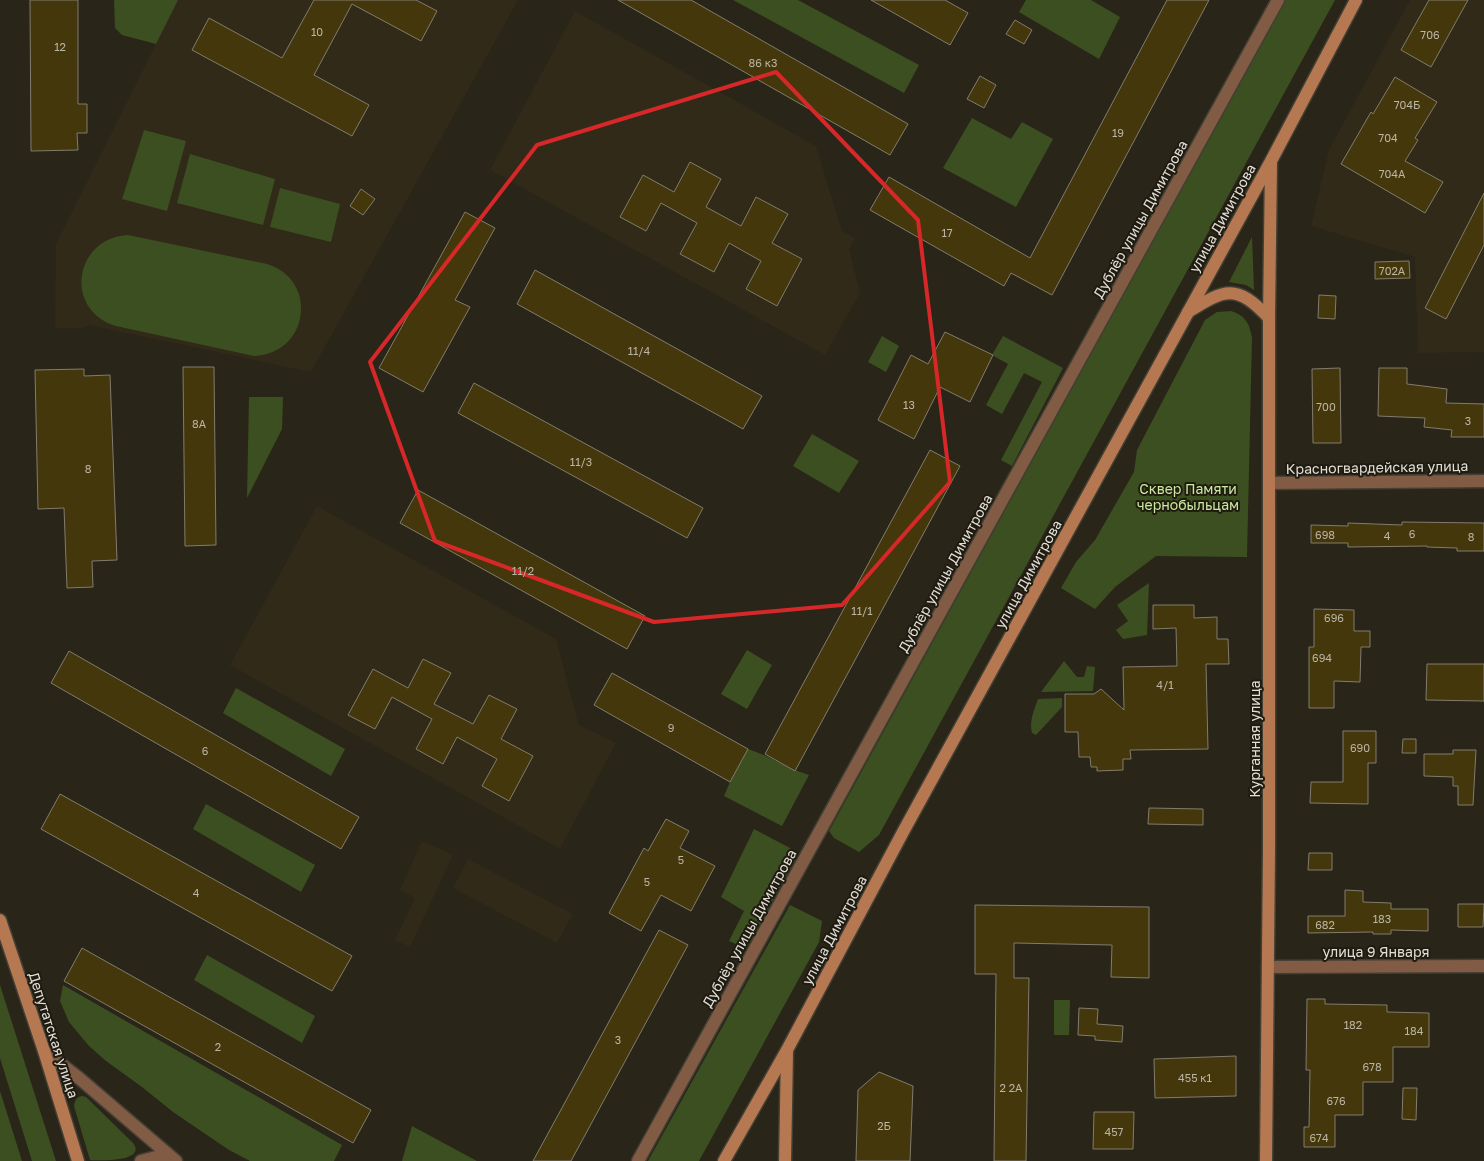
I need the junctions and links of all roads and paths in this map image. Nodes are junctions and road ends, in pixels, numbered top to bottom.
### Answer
1 (1278, 0) edge
2 (1356, 0) edge
3 (1271, 162) junction
4 (1188, 312) junction
5 (1269, 318) junction
6 (1484, 481) edge
7 (1270, 483) junction
8 (0, 920) edge
9 (1484, 966) edge
10 (1268, 967) junction
11 (787, 1050) junction
12 (44, 1051) junction
13 (78, 1161) edge
14 (140, 1161) edge
15 (174, 1161) edge
16 (638, 1161) edge
17 (724, 1161) edge
18 (785, 1161) edge
19 (1266, 1161) edge

1 - 16 street, Дублёр улицы Димитрова
2 - 3 main road, улица Димитрова
3 - 4 main road, улица Димитрова
3 - 5 main road, Курганная улица
4 - 5 main road
4 - 11 main road, улица Димитрова
5 - 7 main road, Курганная улица
6 - 7 street, Красногвардейская улица
7 - 10 main road, Курганная улица
8 - 12 main road, Депутатская улица
9 - 10 street, улица 9 Января
10 - 19 main road, Курганная улица
11 - 17 main road, улица Димитрова
11 - 18 main road
12 - 13 main road, Депутатская улица
12 - 15 street
14 - 15 street

